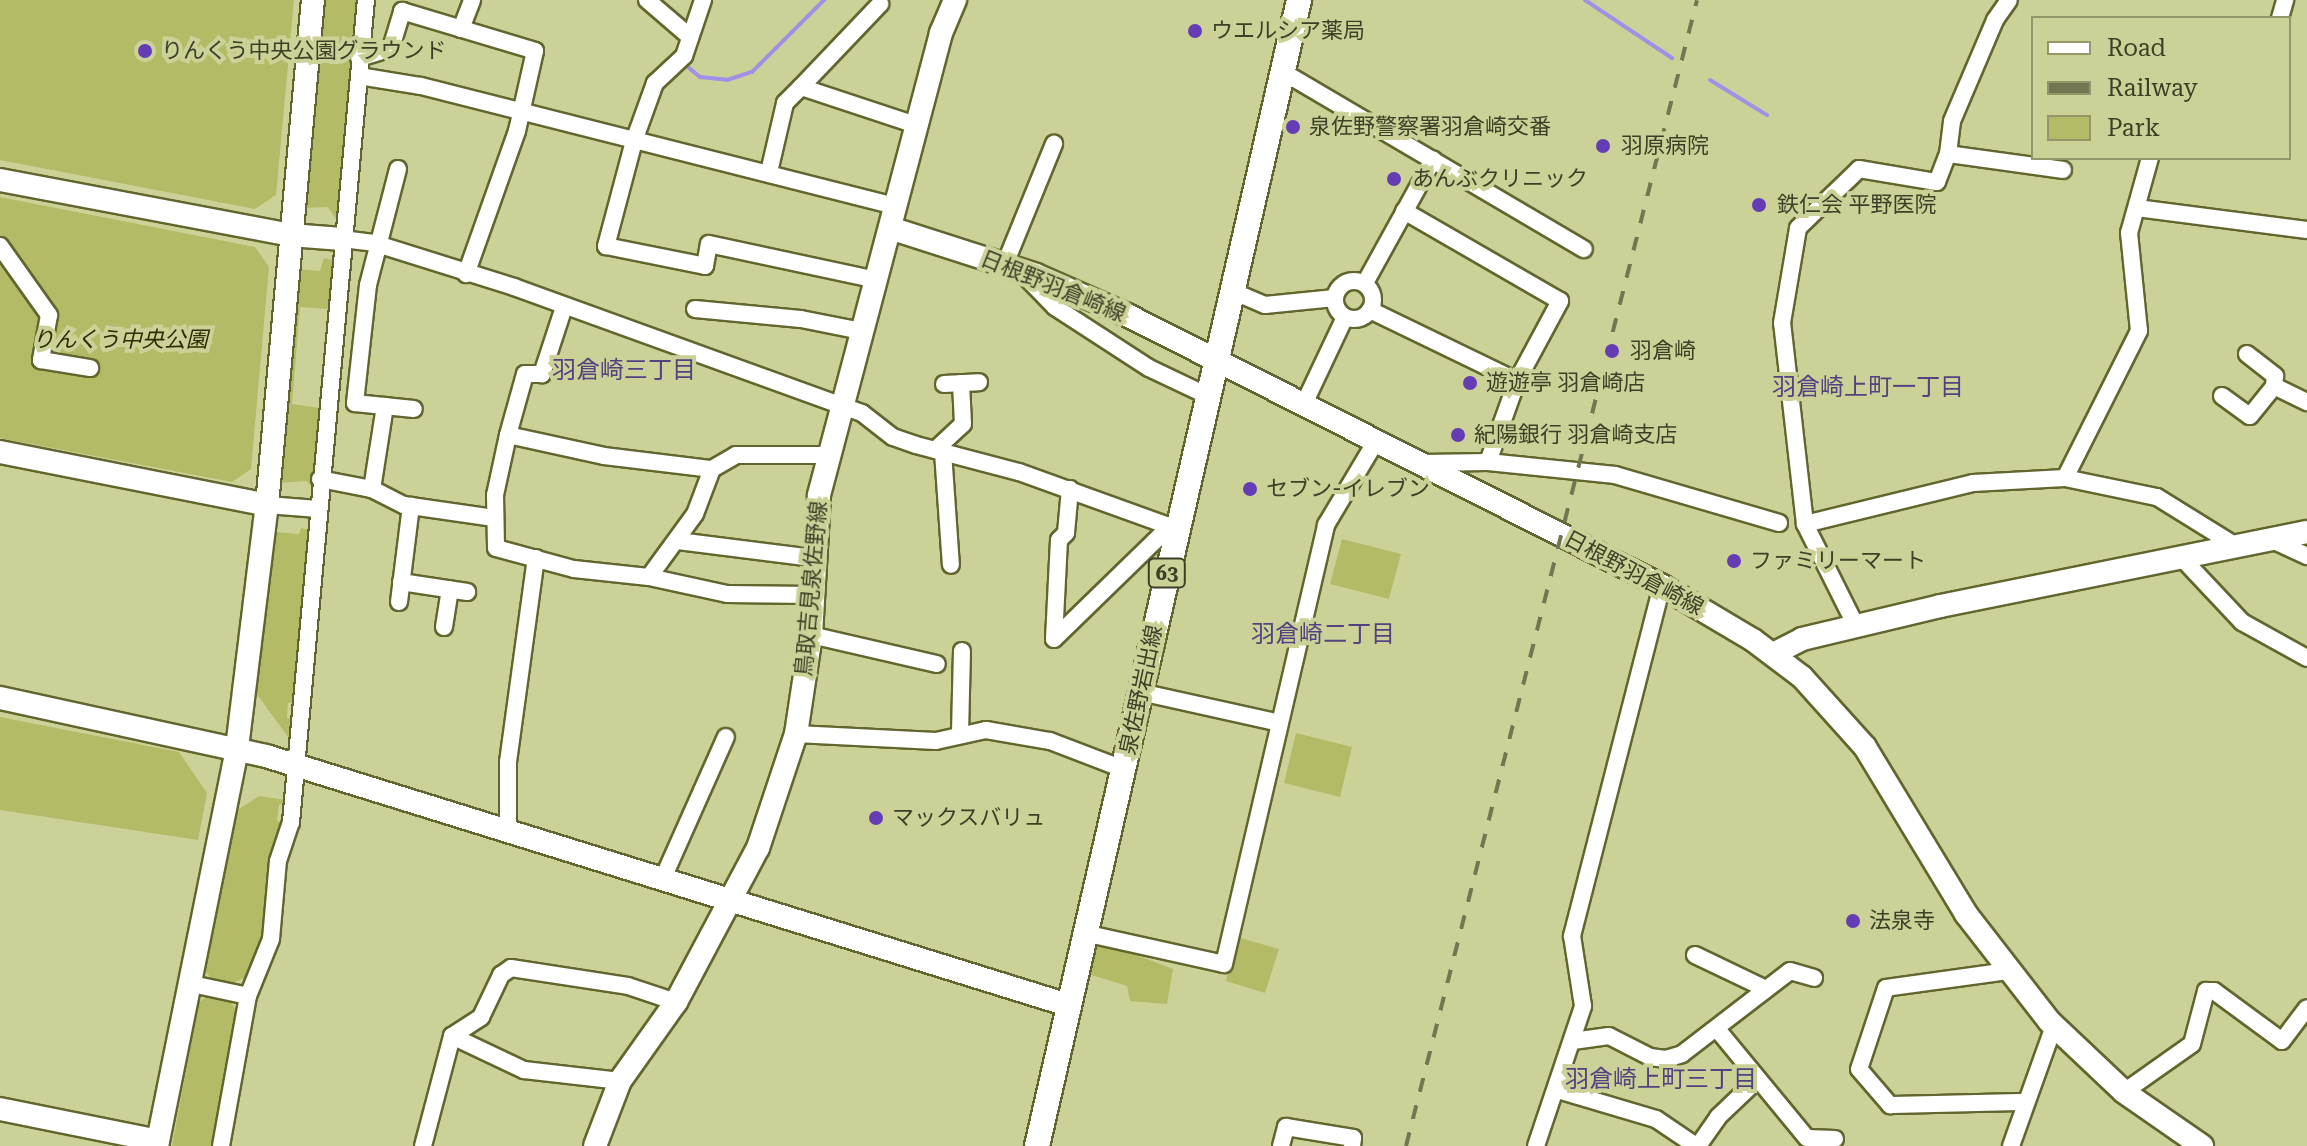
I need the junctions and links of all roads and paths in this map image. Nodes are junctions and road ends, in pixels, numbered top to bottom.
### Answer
1 (313, 0) edge
2 (366, 0) edge
3 (472, 0) edge
4 (647, 0) edge
5 (703, 0) edge
6 (955, 0) edge
7 (1299, 0) edge
8 (2009, 0) edge
9 (880, 4) dead end
10 (461, 29) junction
11 (690, 37) junction
12 (359, 58) junction
13 (1283, 72) junction
14 (359, 76) junction
15 (801, 87) junction
16 (520, 110) junction
17 (916, 125) junction
18 (634, 141) junction
19 (1054, 144) dead end
20 (1948, 154) junction
21 (1433, 160) junction
22 (2149, 160) edge
23 (398, 169) dead end
24 (2063, 170) dead end
25 (769, 172) junction
26 (0, 180) edge
27 (896, 206) junction
28 (2137, 208) junction
29 (1404, 211) junction
30 (890, 228) junction
31 (2307, 230) edge
32 (290, 235) junction
33 (342, 239) junction
34 (378, 244) junction
35 (0, 246) edge
36 (1584, 249) dead end
37 (1012, 267) junction
38 (466, 274) junction
39 (877, 280) junction
40 (1365, 283) junction
41 (1232, 291) junction
42 (1335, 298) junction
43 (564, 307) junction
44 (695, 309) dead end
45 (1370, 310) junction
46 (1345, 317) junction
47 (861, 331) junction
48 (2247, 354) dead end
49 (1216, 361) junction
50 (90, 368) dead end
51 (1517, 381) junction
52 (979, 382) dead end
53 (2274, 386) junction
54 (1208, 396) junction
55 (2222, 396) dead end
56 (2307, 402) edge
57 (385, 406) junction
58 (1303, 406) junction
59 (840, 407) junction
60 (414, 409) dead end
61 (508, 435) junction
62 (1376, 441) junction
63 (939, 451) junction
64 (0, 452) edge
65 (828, 455) junction
66 (1488, 462) junction
67 (1417, 463) junction
68 (712, 469) junction
69 (2065, 478) junction
70 (320, 479) junction
71 (372, 489) junction
72 (1070, 489) junction
73 (267, 505) junction
74 (411, 506) junction
75 (318, 509) junction
76 (494, 518) junction
77 (1779, 523) dead end
78 (1805, 524) junction
79 (1174, 528) junction
80 (2307, 532) edge
81 (2270, 539) junction
82 (678, 541) junction
83 (2236, 546) junction
84 (2180, 556) junction
85 (2307, 556) edge
86 (536, 558) junction
87 (813, 558) junction
88 (951, 565) dead end
89 (649, 577) junction
90 (401, 582) junction
91 (1662, 586) junction
92 (811, 595) junction
93 (399, 602) dead end
94 (1856, 626) junction
95 (444, 627) dead end
96 (811, 635) junction
97 (962, 651) dead end
98 (1773, 654) junction
99 (2307, 658) edge
100 (937, 664) dead end
101 (1140, 692) junction
102 (0, 698) edge
103 (1280, 723) junction
104 (960, 733) junction
105 (796, 734) junction
106 (726, 737) dead end
107 (237, 748) junction
108 (295, 765) junction
109 (1123, 769) junction
110 (508, 828) junction
111 (664, 876) junction
112 (732, 899) junction
113 (1084, 933) junction
114 (1695, 955) dead end
115 (2008, 971) junction
116 (1814, 978) dead end
117 (187, 983) junction
118 (1766, 989) junction
119 (248, 996) junction
120 (676, 1002) junction
121 (1068, 1005) junction
122 (2307, 1008) edge
123 (2054, 1026) junction
124 (1717, 1029) junction
125 (452, 1036) junction
126 (1573, 1041) junction
127 (1758, 1079) junction
128 (620, 1081) junction
129 (1558, 1090) junction
130 (2124, 1092) junction
131 (2022, 1102) junction
132 (0, 1109) edge
133 (1835, 1139) dead end
134 (157, 1143) edge
135 (221, 1146) edge
136 (423, 1146) edge
137 (595, 1146) edge
138 (1037, 1146) edge
139 (1281, 1146) edge
140 (1352, 1146) edge
141 (1536, 1146) edge
142 (1697, 1146) edge
143 (2011, 1146) edge
144 (2202, 1146) edge

1 - 32 street
2 - 12 street
3 - 10 street
4 - 11 street
5 - 11 street
6 - 17 street, 鳥取吉見泉佐野線
7 - 13 main road, 泉佐野岩出線 / 63
8 - 20 street
9 - 15 street
10 - 12 street
10 - 16 street
11 - 18 street
12 - 14 street
13 - 21 street
13 - 41 main road, 泉佐野岩出線 / 63
14 - 16 street
14 - 33 street
15 - 17 street
15 - 25 street
16 - 18 street
16 - 38 street
17 - 27 street, 鳥取吉見泉佐野線
18 - 25 street
18 - 39 street
19 - 37 street
20 - 24 street
20 - 78 street
21 - 29 street
21 - 36 street
22 - 28 street
23 - 34 street
25 - 27 street
26 - 32 street
27 - 30 street, 鳥取吉見泉佐野線
28 - 31 street
28 - 69 street
29 - 40 street
29 - 51 street
30 - 37 street, 日根野羽倉崎線
30 - 39 street, 鳥取吉見泉佐野線
32 - 33 street
32 - 73 street
33 - 34 street
33 - 70 street
34 - 38 street
34 - 57 street
35 - 50 street
37 - 49 street, 日根野羽倉崎線
37 - 54 street
38 - 43 street
39 - 47 street, 鳥取吉見泉佐野線
40 - 42 street
40 - 45 street
41 - 42 street
41 - 49 main road, 泉佐野岩出線 / 63
42 - 46 street
43 - 59 street
43 - 61 street
44 - 47 street
45 - 46 street
45 - 51 street
46 - 58 street
47 - 59 street, 鳥取吉見泉佐野線
48 - 53 street
49 - 54 main road, 泉佐野岩出線 / 63
49 - 58 street, 日根野羽倉崎線
51 - 66 street
52 - 63 street
53 - 55 street
53 - 56 street
54 - 79 main road, 泉佐野岩出線 / 63
57 - 60 street
57 - 71 street
58 - 62 street, 日根野羽倉崎線
59 - 63 street
59 - 65 street, 鳥取吉見泉佐野線
61 - 68 street
61 - 76 street
62 - 67 street, 日根野羽倉崎線
62 - 103 street
63 - 72 street
63 - 88 street
64 - 73 street
65 - 68 street
65 - 87 street, 鳥取吉見泉佐野線
66 - 67 street
66 - 77 street
67 - 91 street, 日根野羽倉崎線
68 - 82 street
69 - 78 street
69 - 83 street
70 - 71 street
70 - 75 street
71 - 74 street
72 - 79 street
72 - 79 street
73 - 75 street
73 - 107 street
74 - 76 street
74 - 90 street
75 - 108 street
76 - 86 street
78 - 94 street
79 - 101 main road, 泉佐野岩出線 / 63
80 - 81 street
81 - 83 street
81 - 85 street
82 - 87 street
82 - 89 street
83 - 84 street
84 - 94 street
84 - 99 street
86 - 89 street
86 - 110 street
87 - 92 street, 鳥取吉見泉佐野線
89 - 92 street
90 - 93 street
90 - 95 street
91 - 98 street, 日根野羽倉崎線
91 - 126 street
92 - 96 street, 鳥取吉見泉佐野線
94 - 98 street
96 - 100 street
96 - 105 street, 鳥取吉見泉佐野線
97 - 104 street
98 - 115 street, 日根野羽倉崎線
101 - 103 street
101 - 109 main road, 泉佐野岩出線 / 63
102 - 107 street
103 - 113 street
104 - 105 street
104 - 109 street
105 - 112 street, 鳥取吉見泉佐野線
106 - 111 street
107 - 108 street
107 - 117 street
108 - 110 street
108 - 119 street
109 - 113 main road, 泉佐野岩出線 / 63
110 - 111 street
111 - 112 street
112 - 120 street, 鳥取吉見泉佐野線
112 - 121 street
113 - 121 main road, 泉佐野岩出線 / 63
114 - 118 street
115 - 123 street, 日根野羽倉崎線
115 - 131 street
116 - 118 street
117 - 119 street
117 - 134 street
118 - 124 street
119 - 135 street
120 - 125 street
120 - 128 street, 鳥取吉見泉佐野線
121 - 138 main road, 泉佐野岩出線 / 63
122 - 130 street
123 - 130 street, 日根野羽倉崎線
123 - 131 street
124 - 126 street
124 - 127 street
125 - 128 street
125 - 136 street
126 - 129 street
127 - 133 street
127 - 142 street
128 - 137 street, 鳥取吉見泉佐野線
129 - 141 street
129 - 142 street
130 - 144 street, 日根野羽倉崎線
131 - 143 street
132 - 134 street
139 - 140 street

